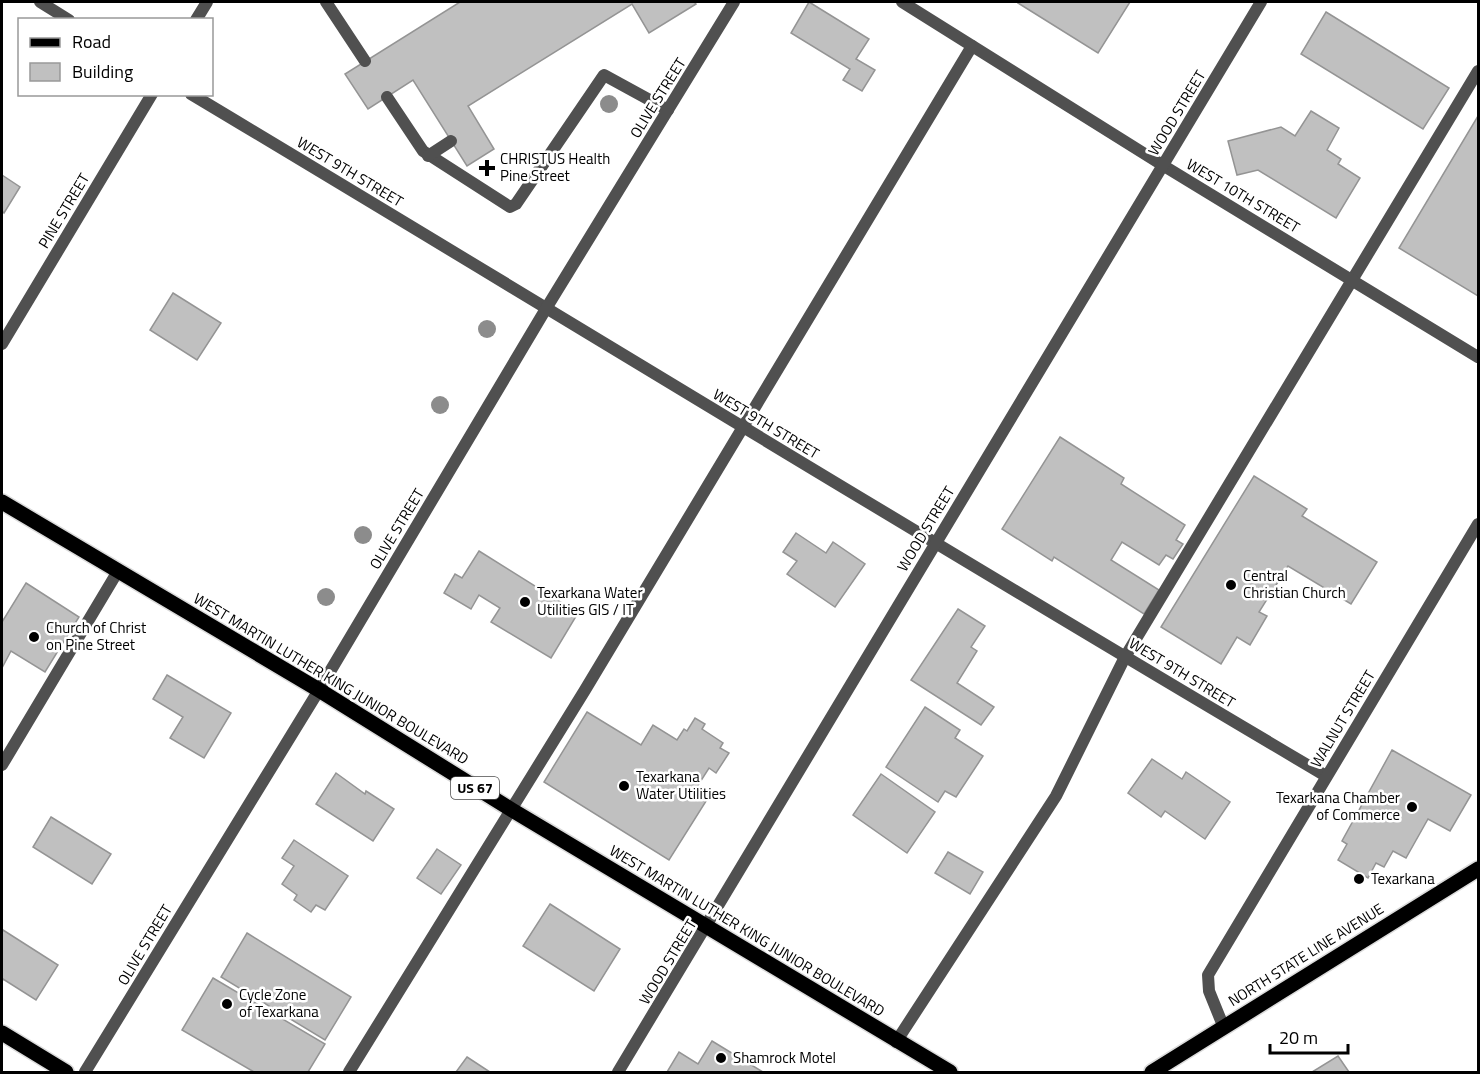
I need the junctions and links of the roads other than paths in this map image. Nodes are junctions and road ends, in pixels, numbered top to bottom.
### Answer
1 (40, 2) edge
2 (207, 2) edge
3 (326, 2) edge
4 (734, 2) edge
5 (902, 2) edge
6 (1261, 2) edge
7 (66, 18) edge
8 (197, 18) edge
9 (972, 45) junction
10 (365, 61) dead end
11 (1479, 71) edge
12 (151, 96) edge
13 (193, 96) edge
14 (387, 97) dead end
15 (668, 110) junction
16 (451, 141) dead end
17 (428, 156) junction
18 (1164, 165) junction
19 (1353, 281) junction
20 (547, 308) junction
21 (2, 344) edge
22 (1479, 357) edge
23 (743, 428) junction
24 (2, 502) edge
25 (1479, 524) edge
26 (934, 544) junction
27 (118, 571) junction
28 (1125, 657) junction
29 (318, 690) junction
30 (2, 765) edge
31 (1326, 776) junction
32 (512, 810) junction
33 (1479, 869) edge
34 (707, 927) junction
35 (1224, 1028) junction
36 (2, 1033) edge
37 (896, 1042) junction
38 (66, 1072) edge
39 (85, 1072) edge
40 (349, 1072) edge
41 (618, 1072) edge
42 (950, 1072) edge
43 (1152, 1072) edge

1 - 7 street
2 - 8 street
3 - 10 street
4 - 15 street, OLIVE STREET
5 - 9 street, WEST 10TH STREET
6 - 18 street, WOOD STREET
9 - 18 street, WEST 10TH STREET
9 - 23 street
11 - 19 street
12 - 21 street, PINE STREET
13 - 20 street, WEST 9TH STREET
14 - 17 street
15 - 17 street
15 - 20 street, OLIVE STREET
16 - 17 street
18 - 19 street, WEST 10TH STREET
18 - 26 street, WOOD STREET
19 - 22 street, WEST 10TH STREET
19 - 28 street
20 - 23 street, WEST 9TH STREET
20 - 29 street, OLIVE STREET
23 - 26 street, WEST 9TH STREET
23 - 32 street
24 - 27 main road, WEST MARTIN LUTHER KING JUNIOR BOULEVARD / US 67
25 - 31 street, WALNUT STREET
26 - 28 street, WEST 9TH STREET
26 - 34 street, WOOD STREET
27 - 29 main road, WEST MARTIN LUTHER KING JUNIOR BOULEVARD / US 67
27 - 30 street
28 - 31 street, WEST 9TH STREET
28 - 37 street
29 - 32 main road, WEST MARTIN LUTHER KING JUNIOR BOULEVARD / US 67
29 - 39 street, OLIVE STREET
31 - 35 street, WALNUT STREET
32 - 34 main road, WEST MARTIN LUTHER KING JUNIOR BOULEVARD / US 67
32 - 40 street
33 - 35 main road, NORTH STATE LINE AVENUE
34 - 37 main road, WEST MARTIN LUTHER KING JUNIOR BOULEVARD / US 67
34 - 41 street, WOOD STREET
35 - 43 main road, NORTH STATE LINE AVENUE
36 - 38 main road
37 - 42 main road, WEST MARTIN LUTHER KING JUNIOR BOULEVARD / US 67

